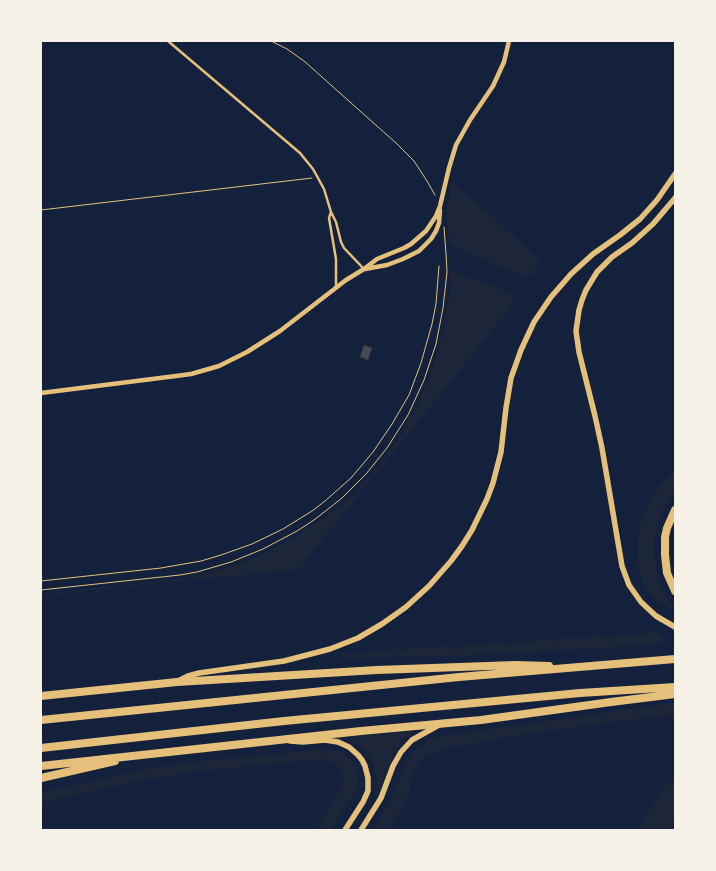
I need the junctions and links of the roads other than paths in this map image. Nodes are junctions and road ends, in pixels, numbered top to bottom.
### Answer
1 (168, 41) edge
2 (509, 41) edge
3 (675, 174) edge
4 (675, 198) edge
5 (440, 206) junction
6 (331, 212) junction
7 (364, 269) junction
8 (336, 287) junction
9 (41, 393) edge
10 (675, 510) edge
11 (675, 591) edge
12 (675, 627) edge
13 (675, 659) edge
14 (568, 668) junction
15 (177, 682) junction
16 (675, 687) edge
17 (675, 694) edge
18 (41, 696) edge
19 (41, 720) edge
20 (441, 724) junction
21 (280, 740) junction
22 (41, 748) edge
23 (132, 756) junction
24 (41, 766) edge
25 (41, 778) edge
26 (345, 830) edge
27 (361, 830) edge

1 - 6 lane
2 - 5 street
3 - 15 street
4 - 12 street
5 - 7 street
5 - 7 street
6 - 7 lane
6 - 8 lane
7 - 8 street
8 - 9 street
10 - 11 main road
13 - 14 main road
14 - 15 main road
14 - 19 main road
15 - 18 main road
16 - 22 main road
17 - 20 main road
20 - 21 main road
20 - 27 street
21 - 23 main road
21 - 26 street
23 - 24 main road
23 - 25 main road

